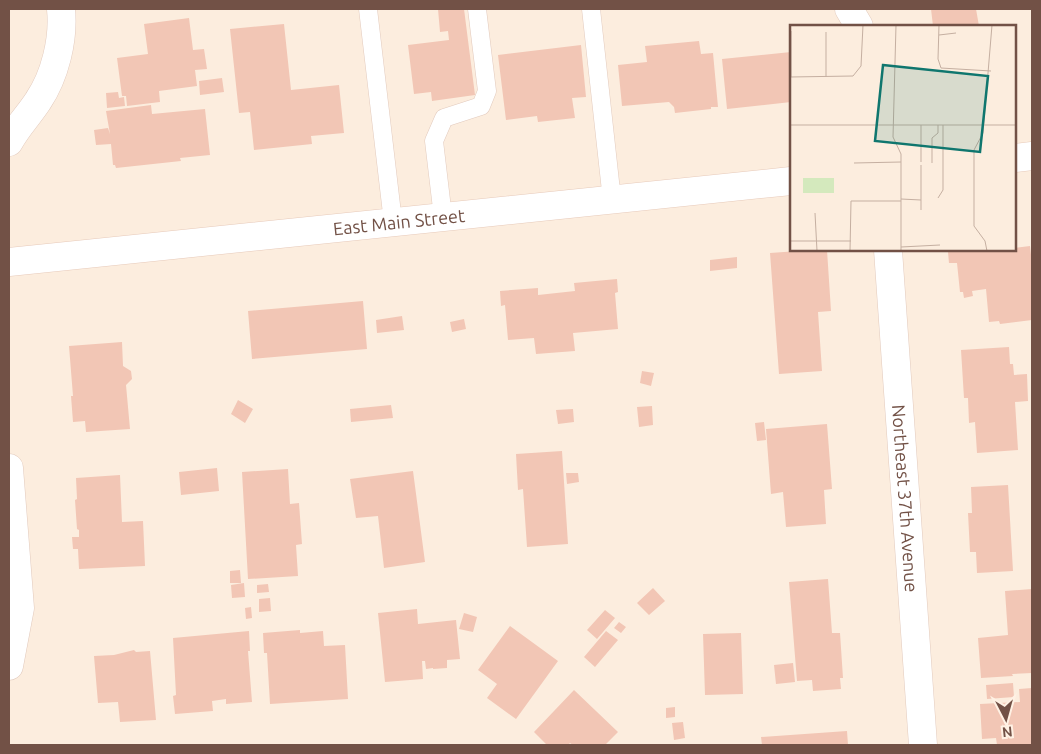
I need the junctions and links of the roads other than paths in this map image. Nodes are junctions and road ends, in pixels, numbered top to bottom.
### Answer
1 (61, 9) edge
2 (368, 9) edge
3 (477, 9) edge
4 (591, 9) edge
5 (849, 9) edge
6 (858, 25) edge
7 (9, 142) edge
8 (1032, 156) edge
9 (1016, 158) edge
10 (790, 182) edge
11 (612, 200) junction
12 (443, 217) junction
13 (393, 222) junction
14 (888, 251) edge
15 (9, 262) edge
16 (9, 468) edge
17 (9, 666) edge
18 (923, 745) edge

1 - 7 street
2 - 13 lane
3 - 12 lane
4 - 11 lane
5 - 6 street
8 - 9 street
10 - 11 street, East Main Street
11 - 12 street, East Main Street
12 - 13 street, East Main Street
13 - 15 street, East Main Street
14 - 18 street, Northeast 37th Avenue
16 - 17 street

